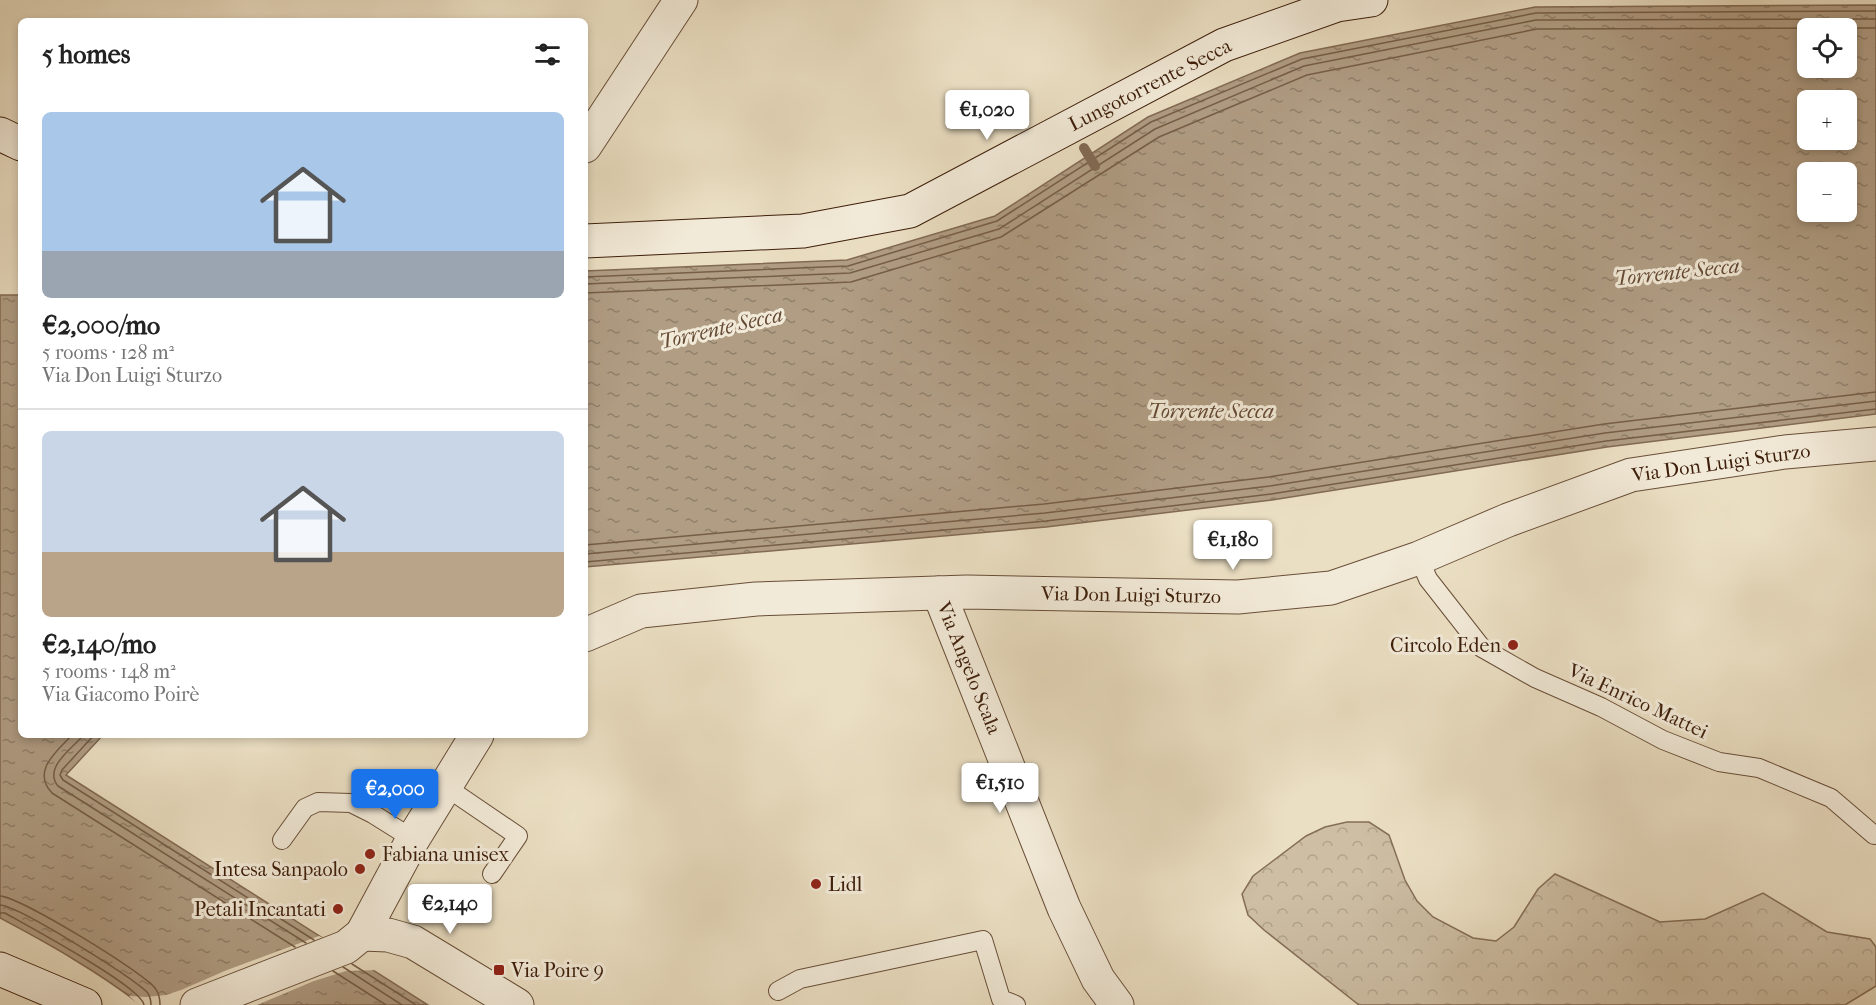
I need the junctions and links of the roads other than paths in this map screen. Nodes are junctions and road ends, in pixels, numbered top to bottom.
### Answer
1 (681, 0) edge
2 (1371, 0) edge
3 (0, 134) edge
4 (588, 141) edge
5 (18, 143) edge
6 (588, 241) edge
7 (1876, 444) edge
8 (1419, 558) junction
9 (939, 593) junction
10 (588, 634) edge
11 (475, 738) edge
12 (446, 787) junction
13 (1874, 835) dead end
14 (413, 839) junction
15 (282, 840) dead end
16 (492, 874) dead end
17 (354, 940) junction
18 (0, 969) edge
19 (778, 991) dead end
20 (75, 1003) edge
21 (197, 1005) edge
22 (517, 1005) edge
23 (1016, 1005) edge
24 (1117, 1005) edge

1 - 4 street
2 - 6 street, Lungotorrente Secca
3 - 5 street
7 - 8 street, Via Don Luigi Sturzo
8 - 9 street, Via Don Luigi Sturzo
8 - 13 lane, Via Enrico Mattei
9 - 10 street, Via Don Luigi Sturzo
9 - 24 street, Via Angelo Scala
11 - 12 street
12 - 14 street
12 - 16 lane
14 - 15 lane
14 - 17 street
17 - 21 street
17 - 22 street
18 - 20 street
19 - 23 lane

